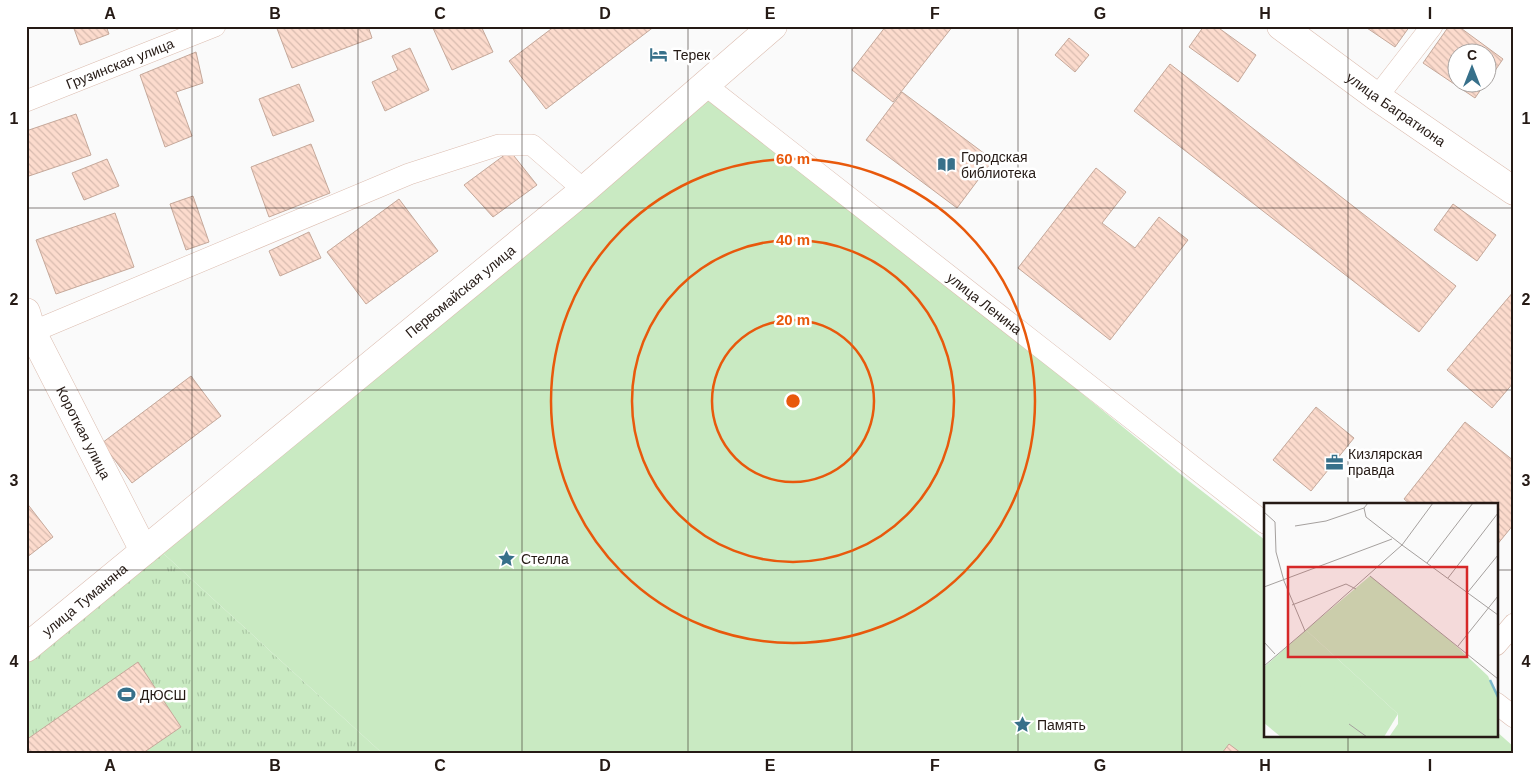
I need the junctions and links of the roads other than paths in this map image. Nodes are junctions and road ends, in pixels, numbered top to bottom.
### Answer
1 (215, 26) edge
2 (773, 26) edge
3 (1281, 26) edge
4 (1432, 26) edge
5 (704, 84) junction
6 (1377, 97) junction
7 (26, 101) edge
8 (584, 190) junction
9 (1514, 191) edge
10 (29, 322) edge
11 (1264, 522) edge
12 (144, 551) junction
13 (1514, 624) edge
14 (1498, 643) edge
15 (26, 648) edge
16 (1498, 705) edge
17 (1514, 717) edge

1 - 7 street, Грузинская улица
2 - 5 main road, Первомайская улица
3 - 6 main road, улица Багратиона
4 - 6 street
5 - 8 main road, Первомайская улица
5 - 11 street, улица Ленина
6 - 9 main road, улица Багратиона
8 - 10 street
8 - 12 main road, Первомайская улица
10 - 12 main road, Короткая улица
12 - 15 main road, улица Туманяна
13 - 14 street
16 - 17 street

